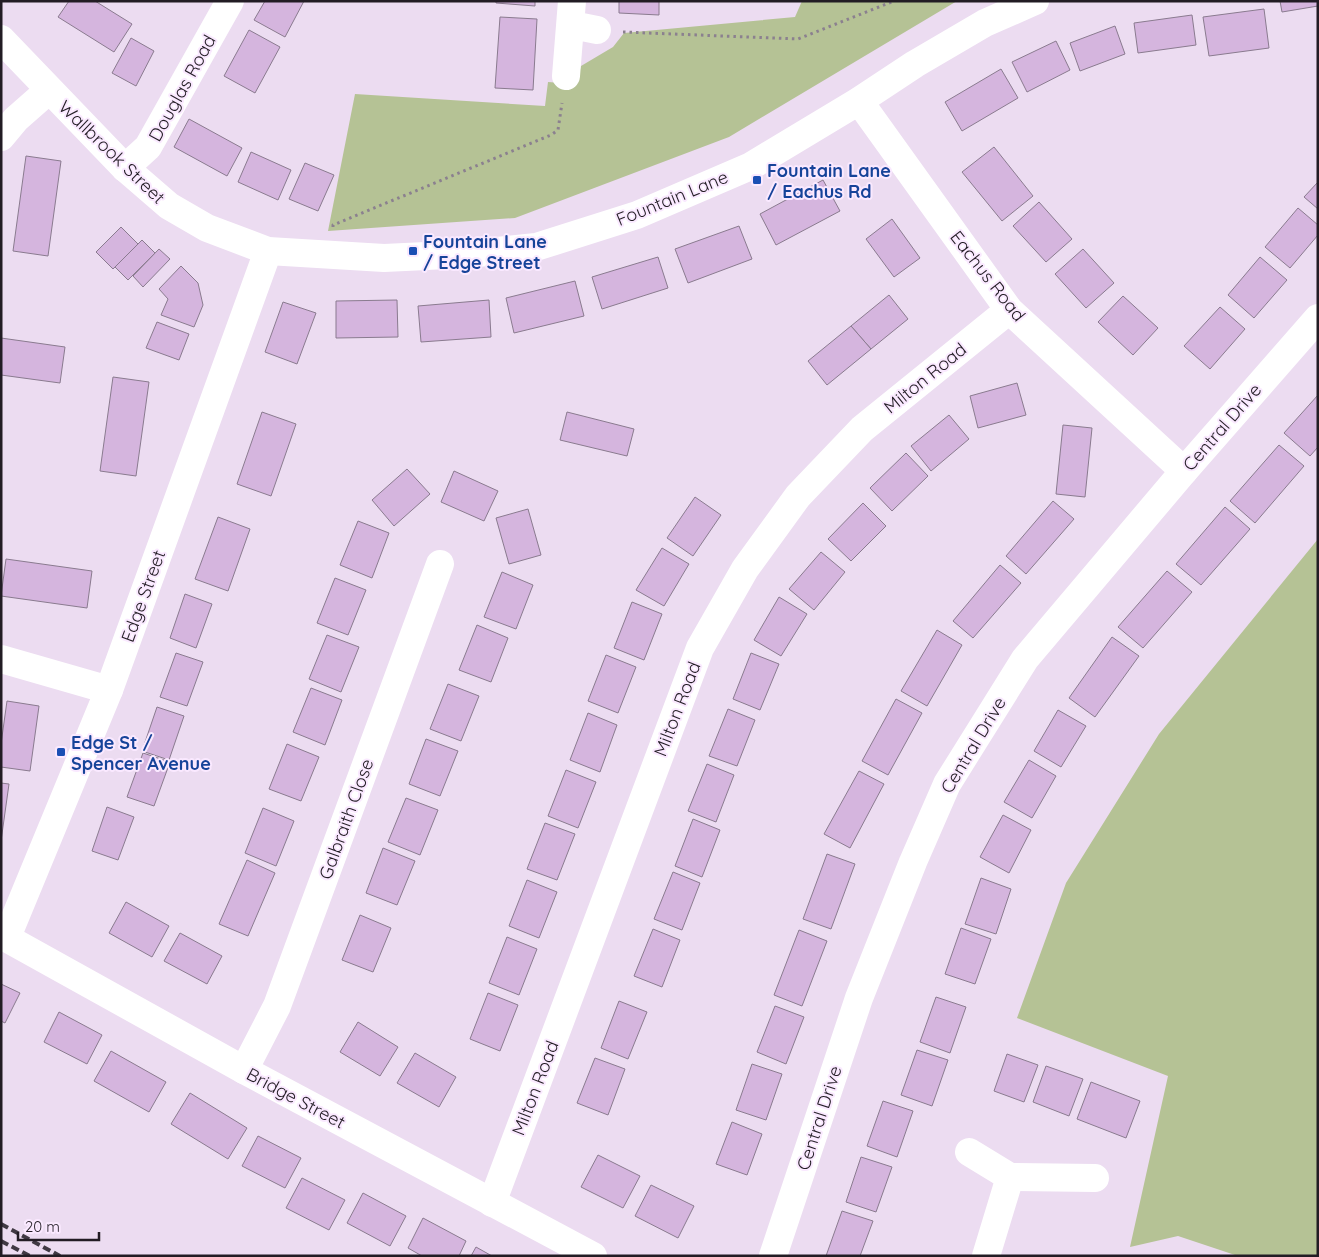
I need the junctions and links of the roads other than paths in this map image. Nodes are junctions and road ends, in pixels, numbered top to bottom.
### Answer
1 (230, 1) edge
2 (1035, 1) edge
3 (580, 19) edge
4 (1, 39) edge
5 (566, 76) road end
6 (49, 90) junction
7 (859, 101) junction
8 (1, 137) edge
9 (125, 168) junction
10 (268, 251) junction
11 (1009, 310) junction
12 (1318, 318) edge
13 (1184, 472) junction
14 (440, 564) dead end
15 (1, 659) edge
16 (109, 690) junction
17 (4, 936) edge
18 (244, 1070) junction
19 (969, 1152) dead end
20 (1010, 1177) junction
21 (1095, 1178) dead end
22 (492, 1203) junction
23 (593, 1256) edge
24 (773, 1256) edge
25 (986, 1256) edge

1 - 9 street, Douglas Road
2 - 7 street, Fountain Lane
3 - 5 street
4 - 6 street, Wallbrook Street
6 - 8 street
6 - 9 street, Wallbrook Street
7 - 10 street, Fountain Lane
7 - 11 street, Eachus Road
9 - 10 street, Wallbrook Street
10 - 16 street, Edge Street
11 - 13 street, Eachus Road
11 - 22 street, Milton Road
12 - 13 street, Central Drive
13 - 24 street, Central Drive
14 - 18 street, Galbraith Close
15 - 16 street
16 - 17 street, Edge Street
17 - 18 street, Bridge Street
18 - 22 street, Bridge Street
19 - 20 street
20 - 21 street
20 - 25 street
22 - 23 street, Bridge Street

